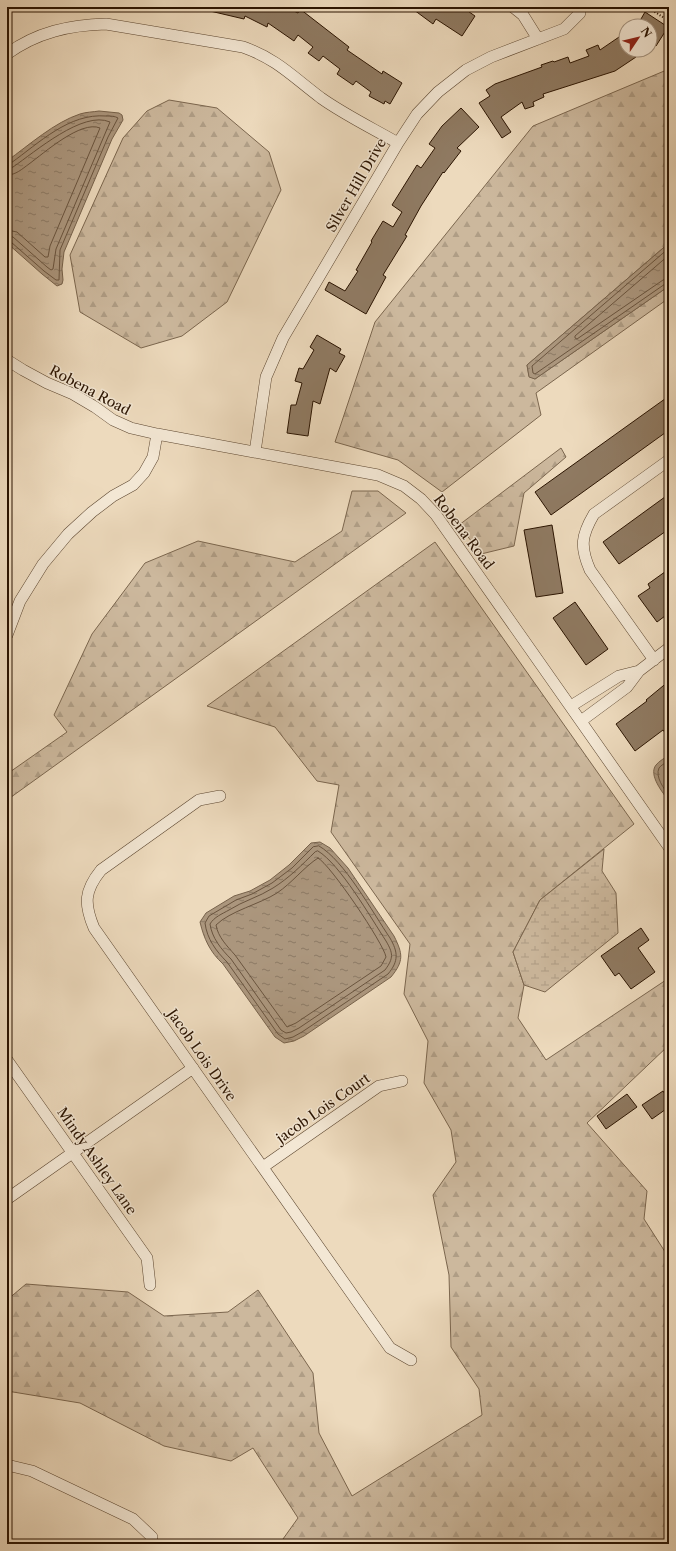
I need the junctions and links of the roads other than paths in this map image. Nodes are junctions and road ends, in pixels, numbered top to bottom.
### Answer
1 (513, 7) edge
2 (580, 13) dead end
3 (538, 39) junction
4 (7, 54) edge
5 (398, 143) junction
6 (7, 360) edge
7 (157, 434) junction
8 (255, 452) junction
9 (669, 460) edge
10 (7, 635) edge
11 (669, 648) edge
12 (654, 660) junction
13 (639, 671) junction
14 (570, 706) junction
15 (581, 721) junction
16 (220, 796) dead end
17 (669, 847) edge
18 (7, 1060) edge
19 (193, 1068) junction
20 (402, 1081) dead end
21 (72, 1152) junction
22 (263, 1167) junction
23 (7, 1199) edge
24 (150, 1285) dead end
25 (411, 1360) dead end
26 (7, 1465) edge
27 (152, 1537) dead end

1 - 3 street
2 - 3 street, Silver Hill Drive
3 - 5 street, Silver Hill Drive
4 - 5 street
5 - 8 street, Silver Hill Drive
6 - 7 street, Robena Road
7 - 8 street, Robena Road
7 - 10 street
8 - 14 street, Robena Road
9 - 12 street
11 - 12 street
12 - 13 street
13 - 14 street
13 - 15 street
14 - 15 street, Robena Road
15 - 17 street, Robena Road
16 - 19 street, Jacob Lois Drive
18 - 21 street, Mindy Ashley Lane
19 - 21 street
19 - 22 street, Jacob Lois Drive
20 - 22 street, jacob Lois Court
21 - 23 street
21 - 24 street, Mindy Ashley Lane
22 - 25 street, Jacob Lois Drive
26 - 27 street

